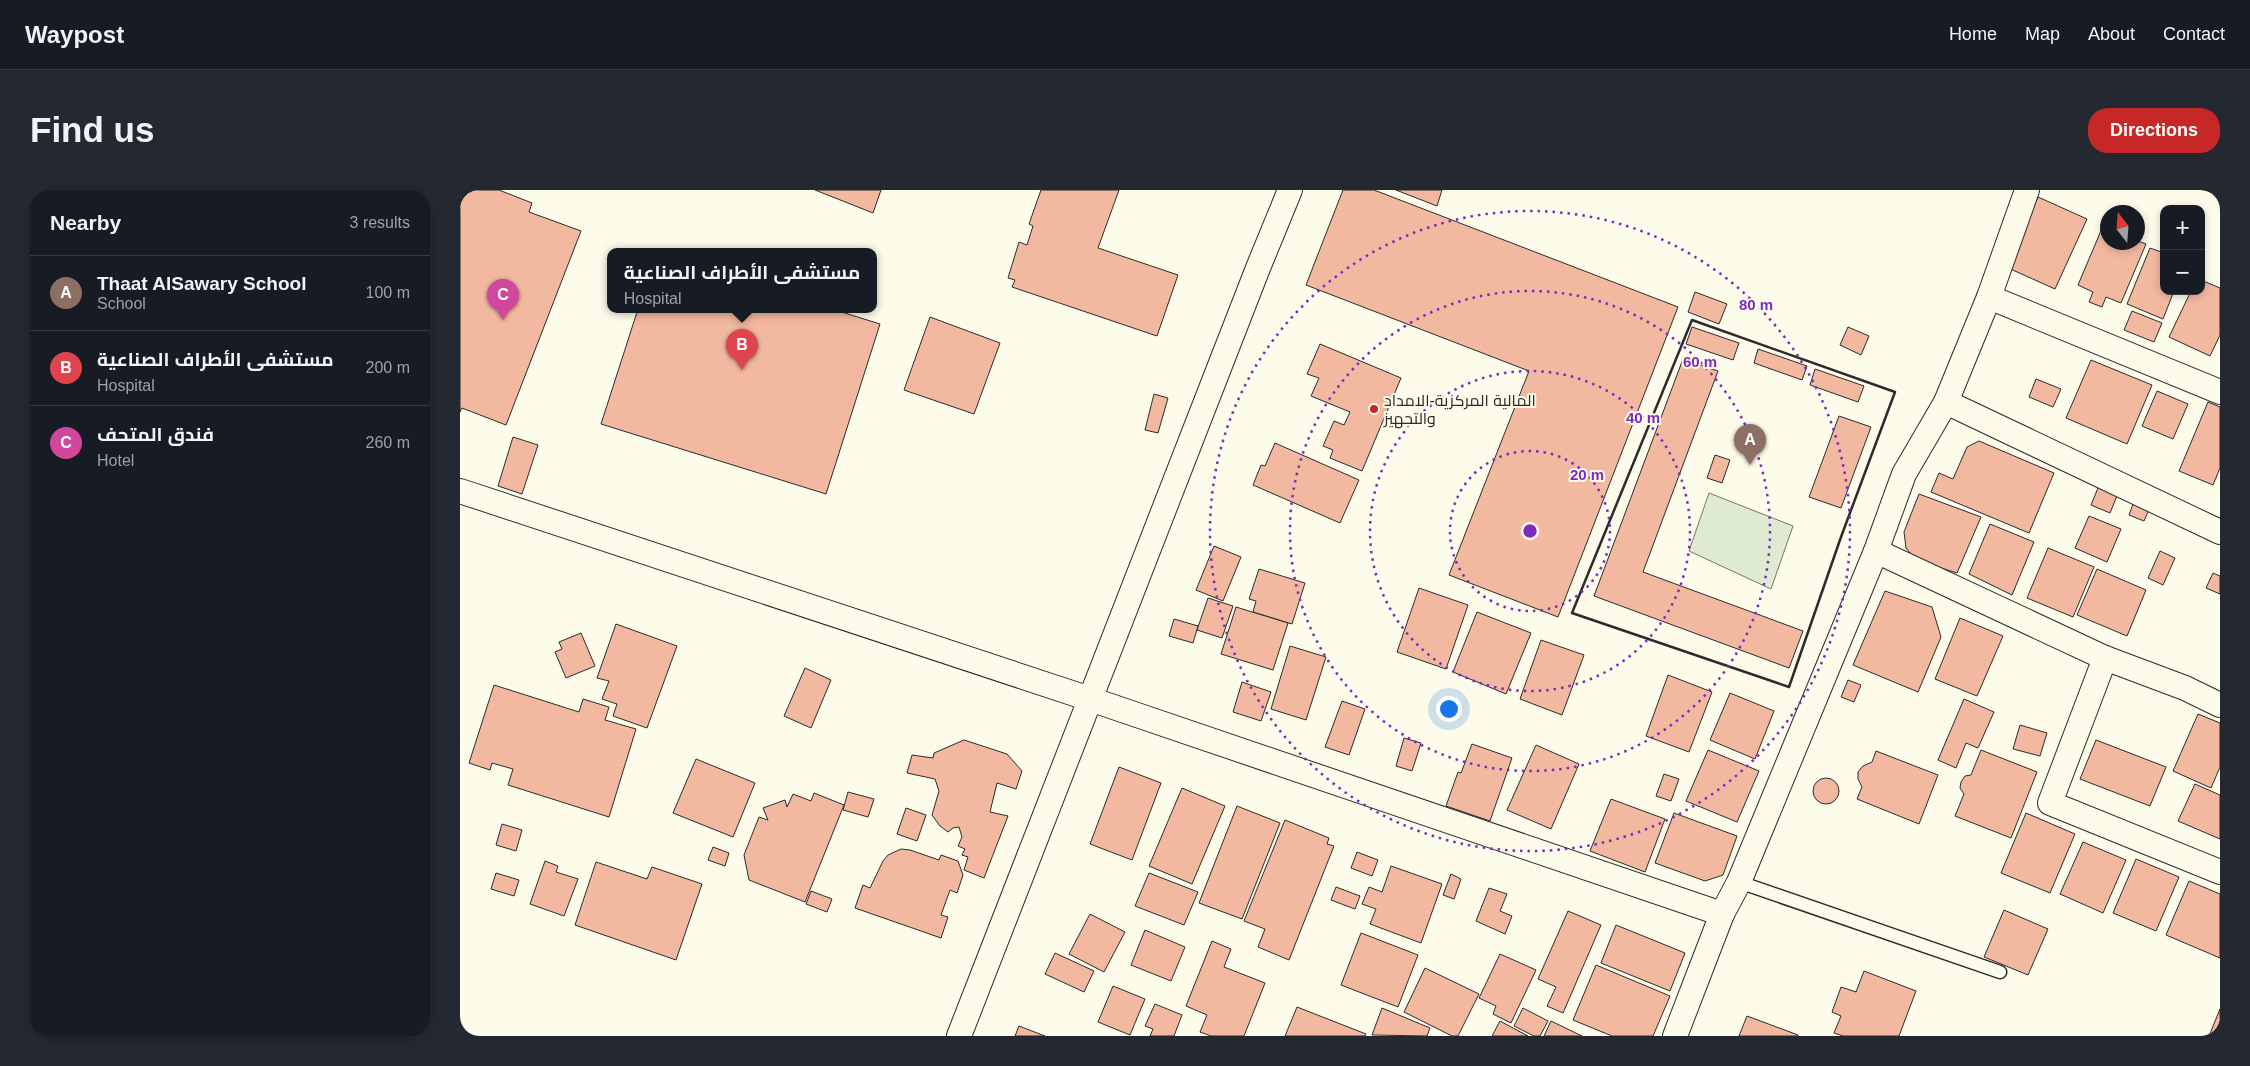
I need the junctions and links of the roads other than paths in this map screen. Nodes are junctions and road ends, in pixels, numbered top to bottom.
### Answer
1 (1290, 190) edge
2 (2027, 190) edge
3 (1989, 297) junction
4 (2220, 392) edge
5 (1946, 402) junction
6 (460, 491) edge
7 (2220, 532) edge
8 (1876, 551) junction
9 (2104, 658) junction
10 (1090, 699) junction
11 (2220, 705) edge
12 (2220, 872) edge
13 (1740, 882) junction
14 (1722, 914) junction
15 (2000, 972) dead end
16 (959, 1036) edge
17 (1675, 1036) edge

1 - 10 street
2 - 3 street
3 - 4 street
3 - 5 street
5 - 7 street
5 - 8 street
6 - 10 street
8 - 9 street
8 - 13 street
9 - 11 street
9 - 12 street
10 - 14 street
10 - 16 street
13 - 14 street
13 - 15 lane
14 - 17 street

